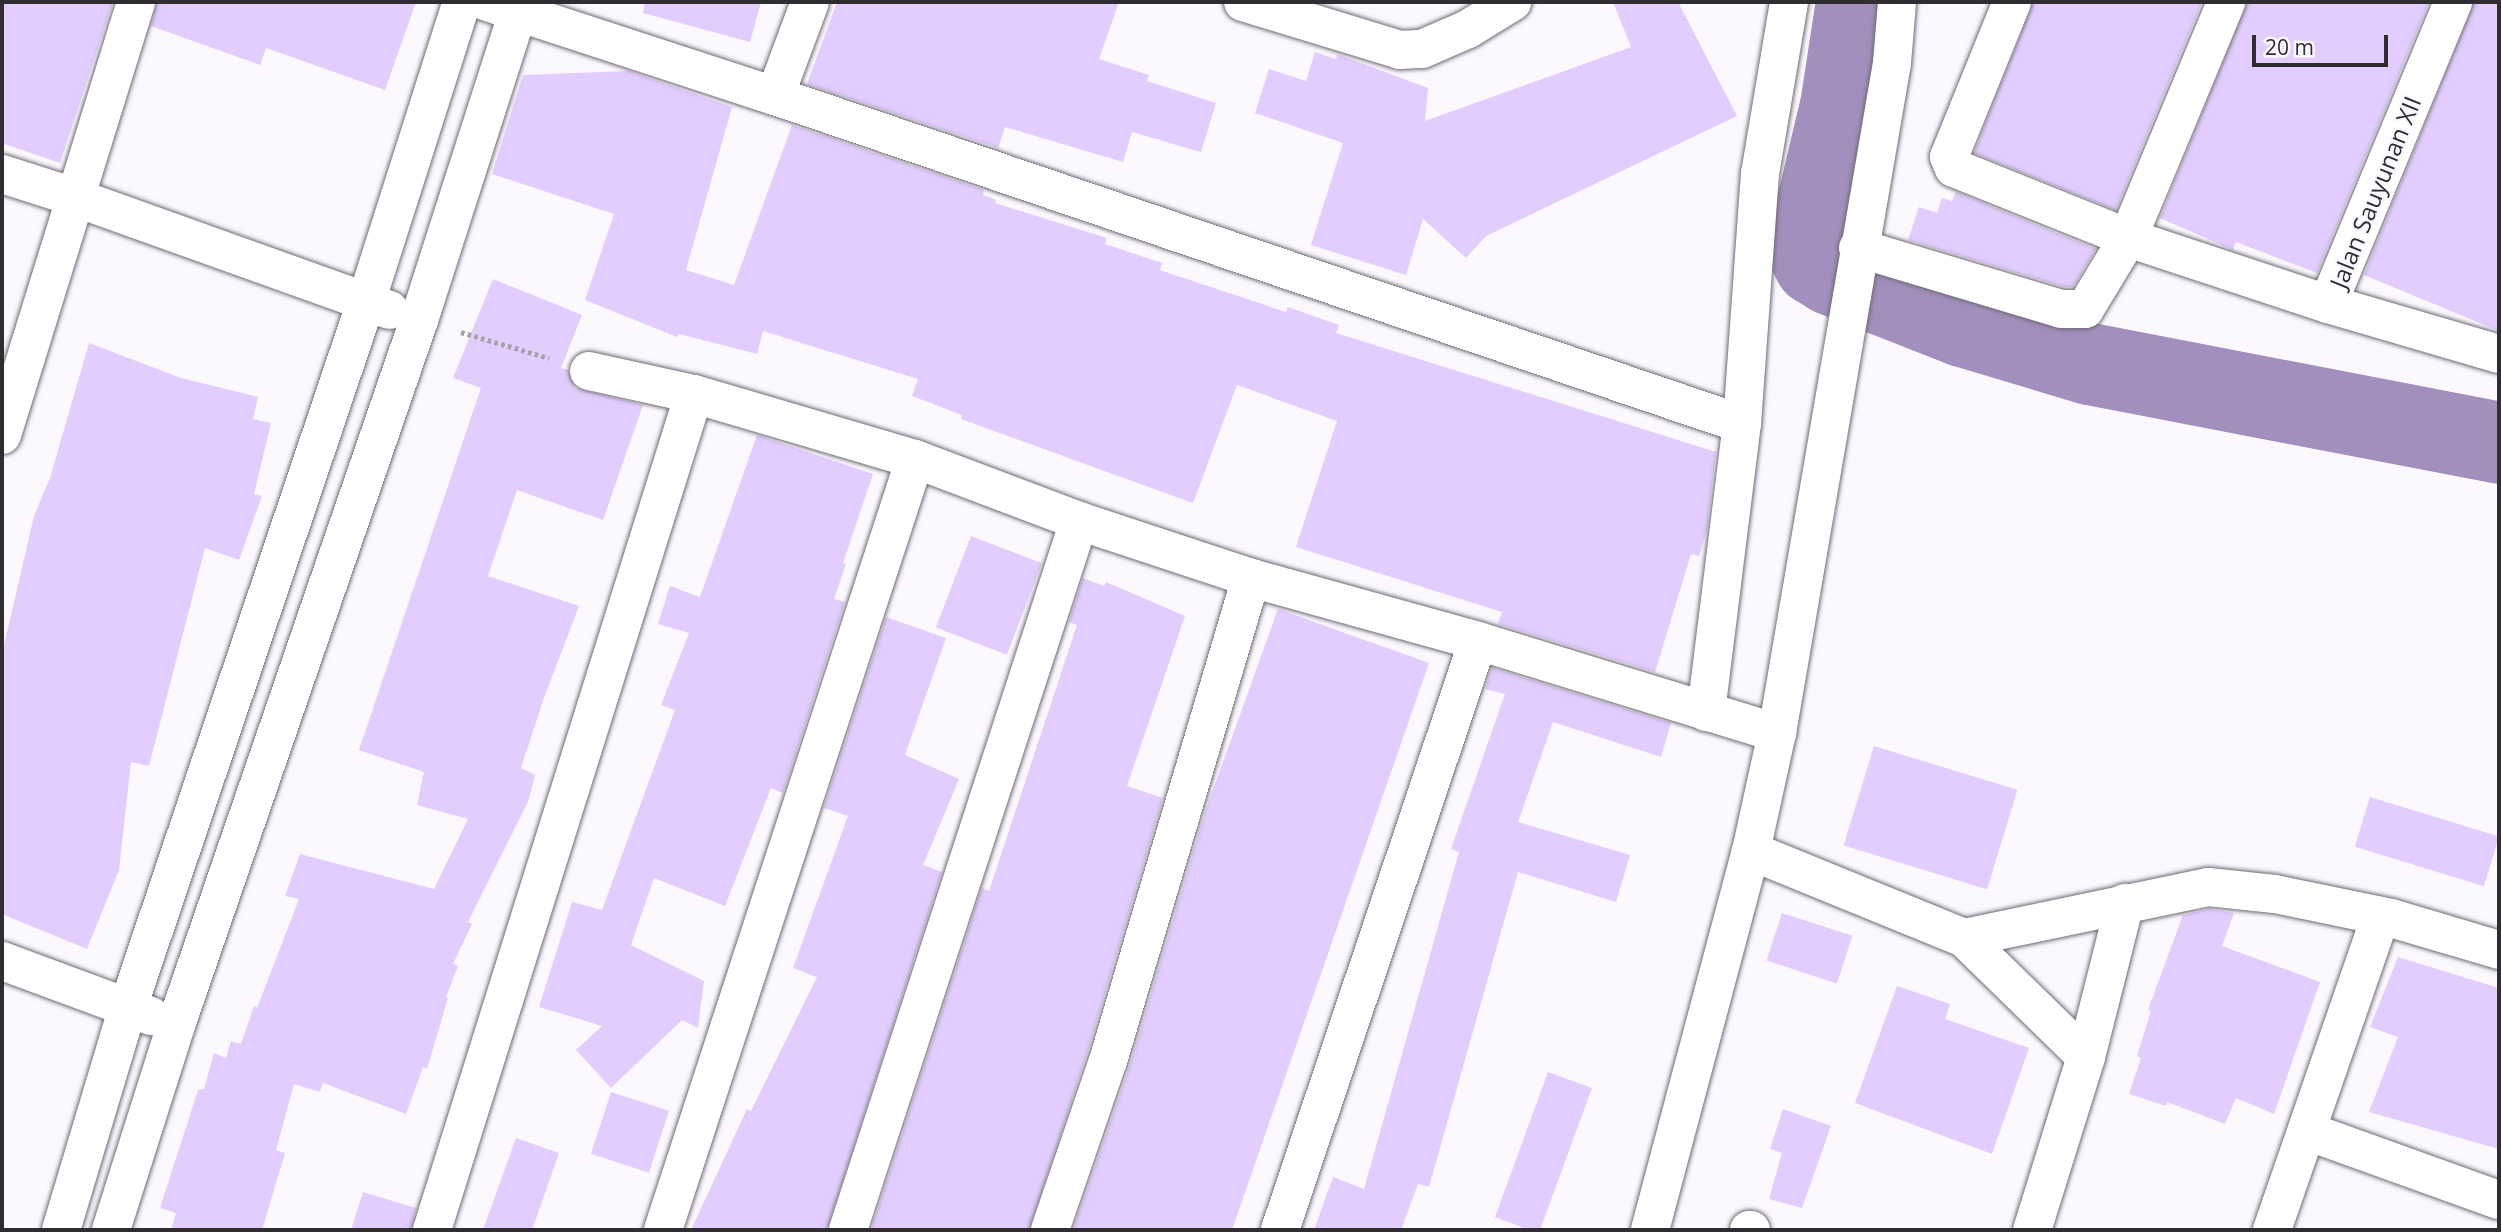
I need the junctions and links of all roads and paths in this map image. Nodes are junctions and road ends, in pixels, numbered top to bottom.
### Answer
1 (136, 2) edge
2 (462, 2) edge
3 (810, 2) edge
4 (1243, 2) edge
5 (1511, 2) edge
6 (1790, 2) edge
7 (1897, 2) edge
8 (2012, 2) edge
9 (2226, 2) edge
10 (2453, 2) edge
11 (509, 5) edge
12 (775, 96) junction
13 (2, 174) edge
14 (74, 197) junction
15 (2128, 238) junction
16 (1854, 275) junction
17 (366, 302) junction
18 (2328, 304) junction
19 (419, 320) junction
20 (2499, 354) edge
21 (589, 371) joint
22 (694, 394) junction
23 (1742, 424) junction
24 (2, 435) edge
25 (915, 459) junction
26 (1079, 521) junction
27 (1251, 578) junction
28 (1478, 641) junction
29 (1706, 712) junction
30 (1777, 733) junction
31 (1751, 851) junction
32 (2125, 903) junction
33 (2381, 916) junction
34 (1964, 938) junction
35 (2499, 950) edge
36 (2, 961) edge
37 (128, 1007) junction
38 (176, 1025) junction
39 (2086, 1057) junction
40 (2307, 1130) junction
41 (2499, 1200) edge
42 (61, 1230) edge
43 (111, 1230) edge
44 (432, 1230) edge
45 (663, 1230) edge
46 (848, 1230) edge
47 (1050, 1230) edge
48 (1280, 1230) edge
49 (1650, 1230) edge
50 (2032, 1230) edge
51 (2272, 1230) edge

1 - 14 street
2 - 17 street
3 - 12 street
4 - 5 street
6 - 23 street
7 - 16 street
8 - 15 street
9 - 15 street
10 - 18 street, Jalan Sauyunan XII
11 - 12 street
11 - 19 street
12 - 23 street
13 - 14 street
14 - 17 street
14 - 24 street
15 - 16 street
15 - 18 street
16 - 30 street
17 - 19 street
17 - 37 street
18 - 20 street
19 - 21 path
19 - 38 street
21 - 22 street
22 - 25 street
22 - 44 street
23 - 29 street
25 - 26 street
25 - 45 street
26 - 27 street
26 - 46 street
27 - 28 street
27 - 47 street
28 - 29 street
28 - 48 street
29 - 30 street
30 - 31 street
31 - 34 street
31 - 49 street
32 - 33 street
32 - 34 street
32 - 39 street
33 - 35 street
33 - 40 street
34 - 39 street
36 - 37 street
37 - 38 street
37 - 42 street
38 - 43 street
39 - 50 street
40 - 41 street
40 - 51 street

